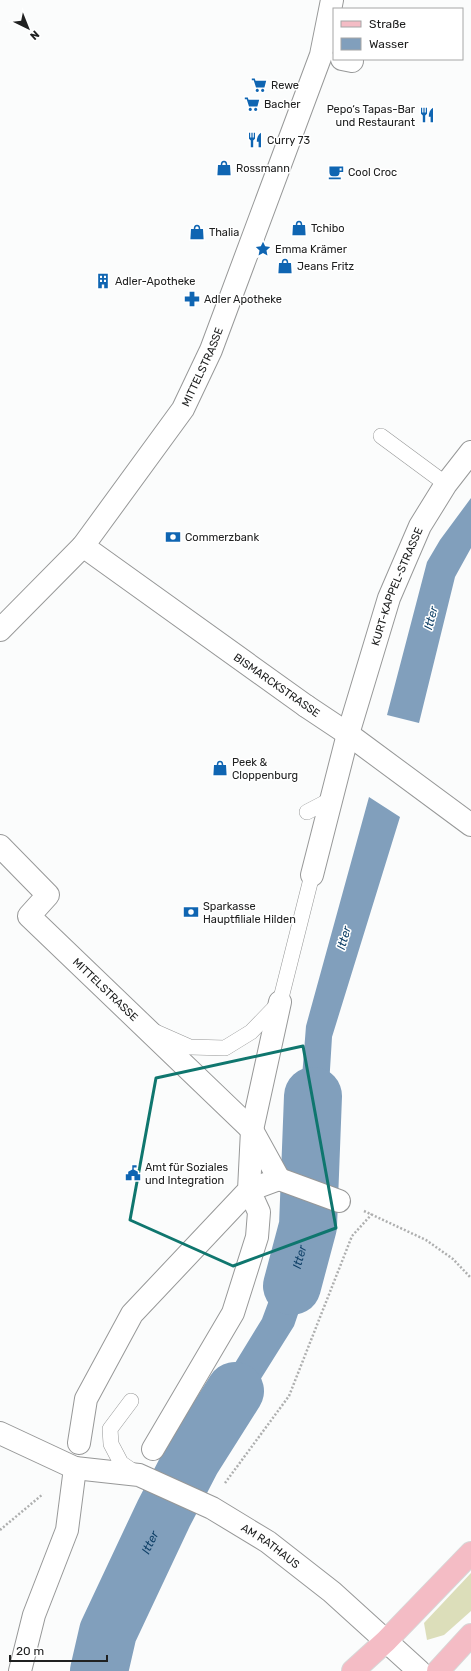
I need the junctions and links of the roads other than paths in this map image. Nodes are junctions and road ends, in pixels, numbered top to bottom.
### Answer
1 (332, 0) edge
2 (333, 12) edge
3 (336, 60) edge
4 (381, 436) dead end
5 (471, 452) edge
6 (446, 484) junction
7 (83, 546) junction
8 (0, 630) edge
9 (348, 734) junction
10 (332, 799) junction
11 (307, 812) dead end
12 (471, 825) edge
13 (0, 846) edge
14 (312, 875) joint
15 (280, 1002) junction
16 (143, 1025) junction
17 (252, 1130) junction
18 (279, 1179) junction
19 (249, 1190) junction
20 (339, 1201) road end
21 (131, 1401) dead end
22 (0, 1433) edge
23 (79, 1443) dead end
24 (153, 1448) dead end
25 (76, 1468) junction
26 (138, 1474) junction
27 (471, 1553) edge
28 (471, 1635) edge
29 (386, 1641) junction
30 (20, 1671) edge
31 (353, 1671) edge
32 (419, 1671) edge
33 (438, 1671) edge

1 - 2 street, MITTELSTRASSE
3 - 7 street, MITTELSTRASSE
4 - 6 lane
5 - 6 street, KURT-KAPPEL-STRASSE
6 - 9 street, KURT-KAPPEL-STRASSE
7 - 8 street, MITTELSTRASSE
7 - 9 street, BISMARCKSTRASSE
9 - 10 street, KURT-KAPPEL-STRASSE
9 - 12 street, BISMARCKSTRASSE
10 - 11 lane
10 - 14 street, KURT-KAPPEL-STRASSE
13 - 16 street, MITTELSTRASSE
14 - 15 lane
15 - 16 lane
15 - 17 street
16 - 17 street, MITTELSTRASSE
17 - 18 street, MITTELSTRASSE
17 - 19 street
18 - 19 street
18 - 20 street
19 - 23 street
19 - 24 street
21 - 26 lane, AM RATHAUS
22 - 25 street, AM RATHAUS
25 - 26 street, AM RATHAUS
25 - 30 street
26 - 29 street, AM RATHAUS
27 - 29 main road
28 - 33 main road
29 - 31 main road
29 - 32 street, AM RATHAUS

